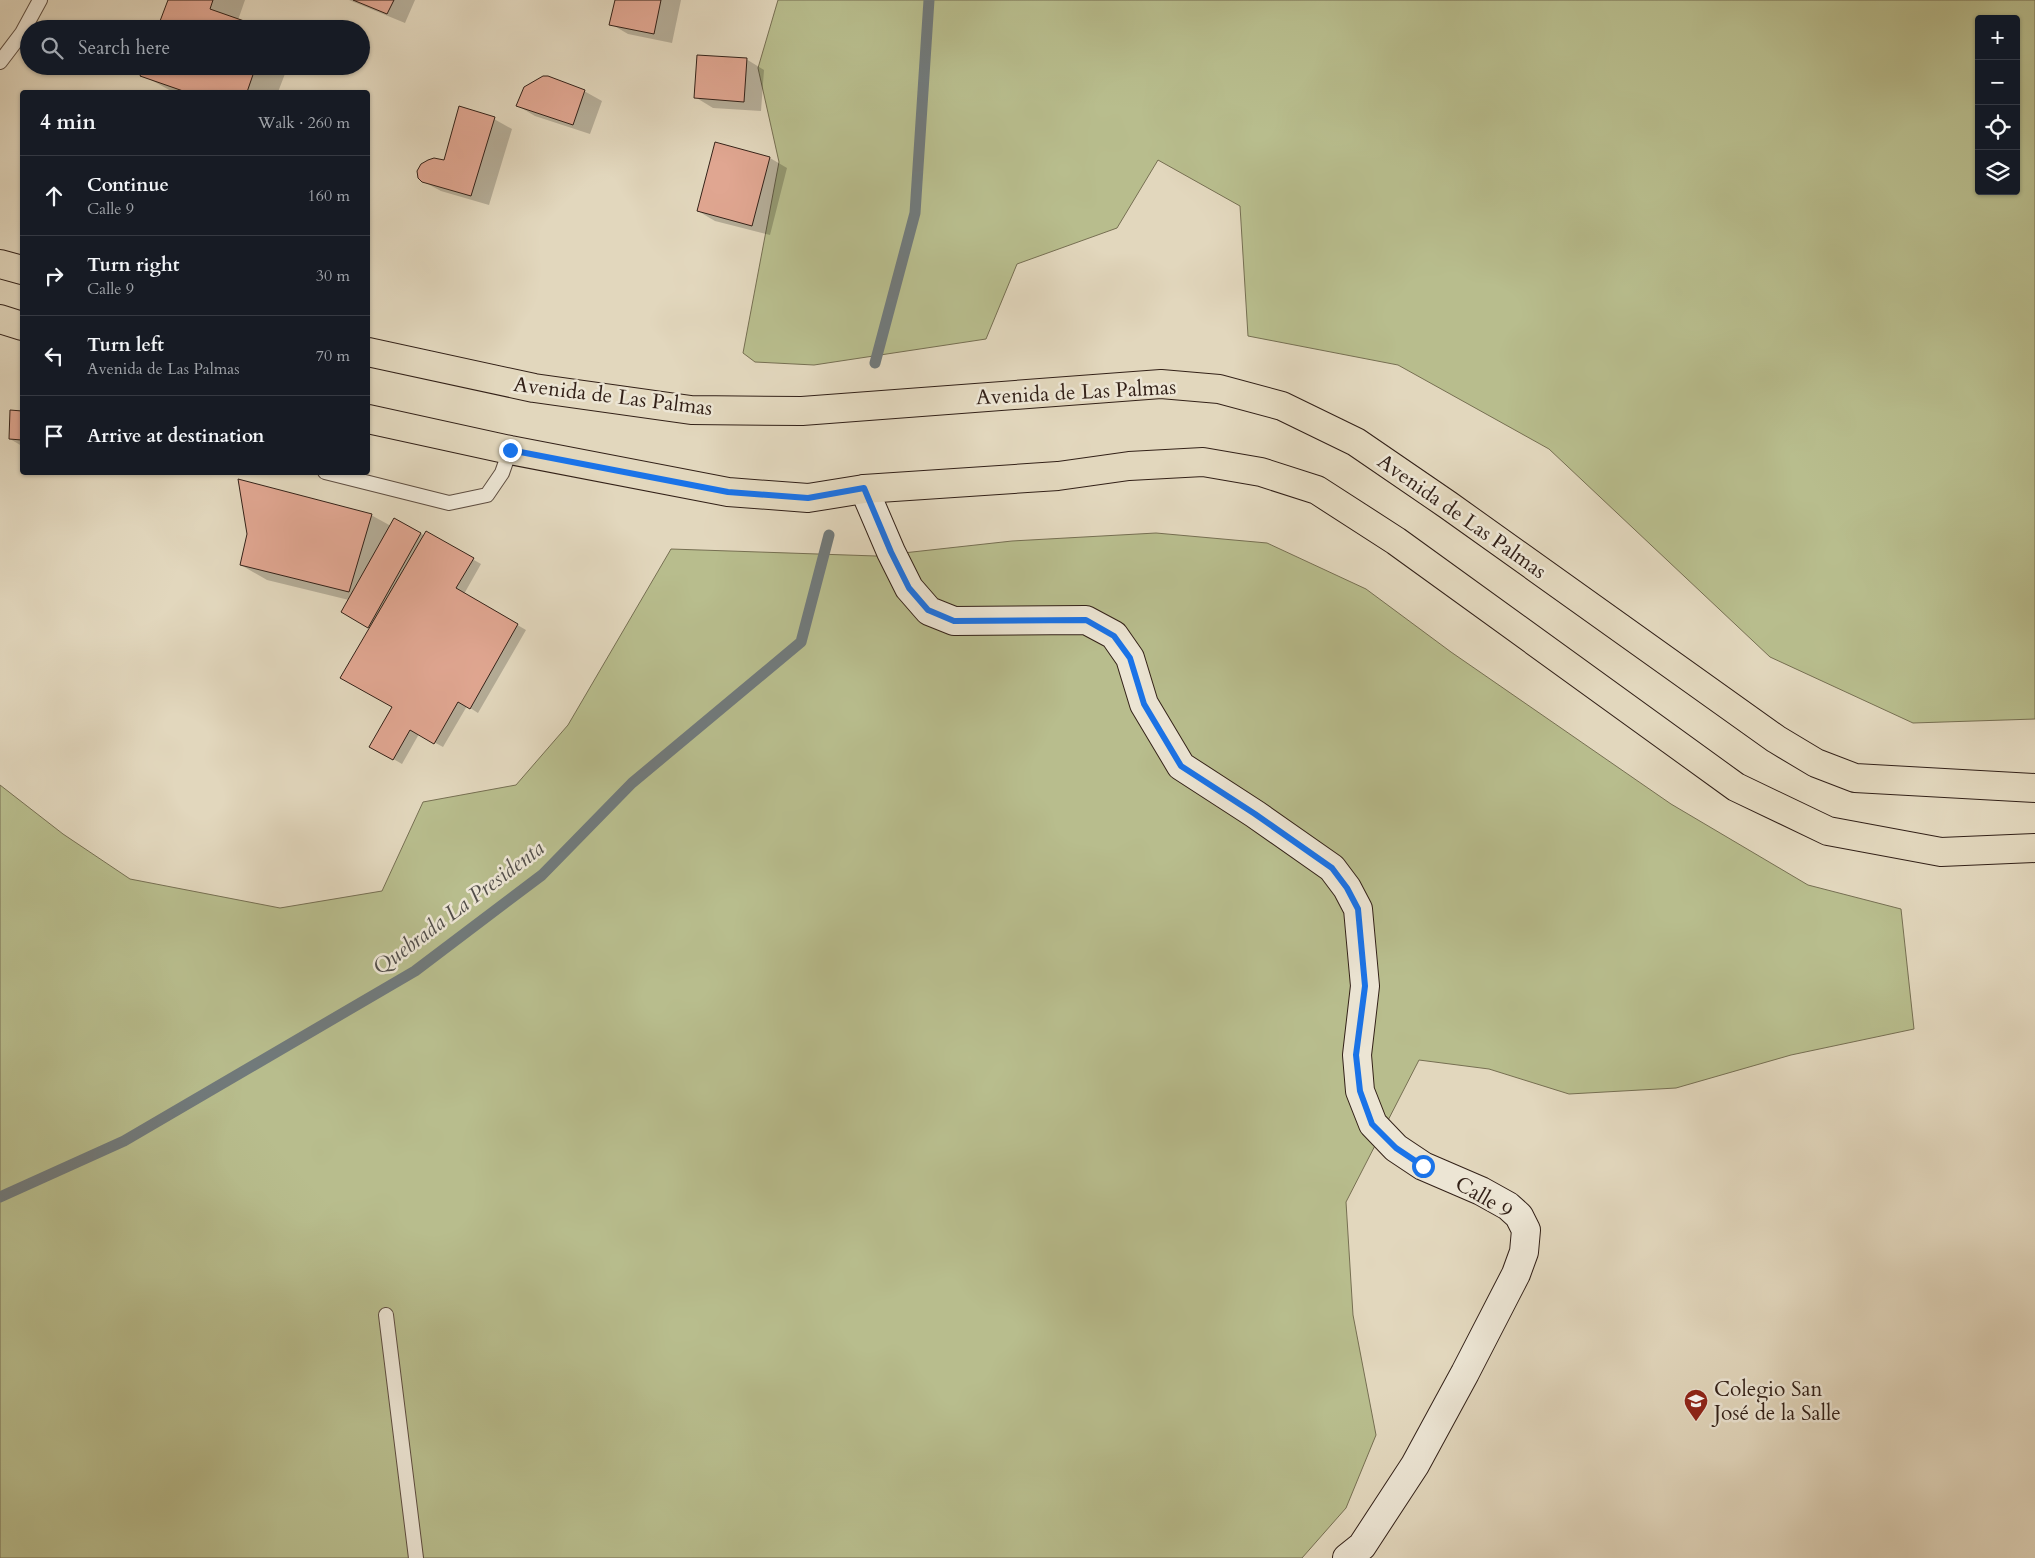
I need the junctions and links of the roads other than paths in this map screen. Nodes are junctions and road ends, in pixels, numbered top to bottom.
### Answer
1 (40, 0) edge
2 (29, 20) edge
3 (20, 36) edge
4 (0, 62) edge
5 (0, 264) edge
6 (20, 269) edge
7 (0, 319) edge
8 (20, 325) edge
9 (370, 352) edge
10 (370, 418) edge
11 (510, 450) junction
12 (336, 475) edge
13 (864, 488) junction
14 (2035, 788) edge
15 (2035, 848) edge
16 (386, 1315) dead end
17 (416, 1558) edge
18 (1347, 1558) edge

1 - 2 lane
3 - 4 lane
5 - 6 main road
7 - 8 main road
9 - 14 main road, Avenida de Las Palmas
10 - 11 main road
11 - 12 lane
11 - 13 main road
13 - 15 main road
13 - 18 street, Calle 9
16 - 17 lane

